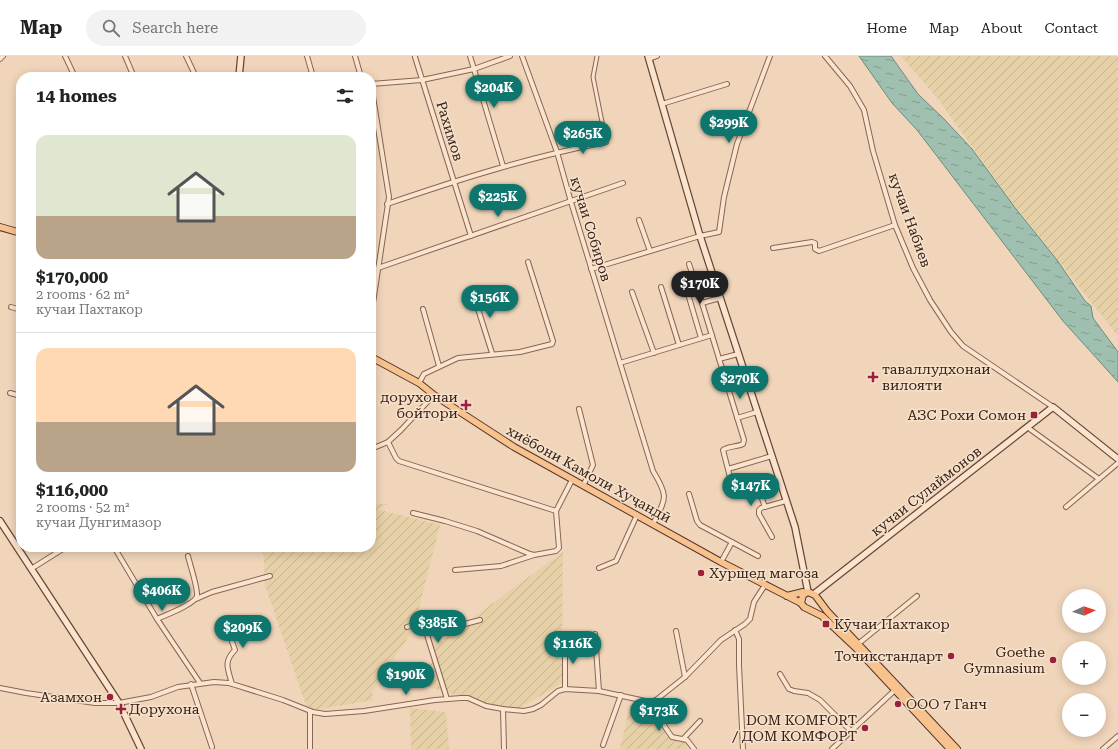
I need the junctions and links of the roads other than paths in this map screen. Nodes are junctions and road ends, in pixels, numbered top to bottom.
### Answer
1 (3, 56) edge
2 (65, 56) edge
3 (125, 56) edge
4 (186, 56) edge
5 (241, 56) edge
6 (307, 56) edge
7 (355, 56) edge
8 (415, 56) edge
9 (470, 56) edge
10 (510, 56) edge
11 (522, 56) edge
12 (597, 56) edge
13 (658, 56) edge
14 (770, 56) edge
15 (825, 56) edge
16 (649, 57) edge
17 (0, 59) edge
18 (474, 69) junction
19 (73, 72) edge
20 (132, 72) edge
21 (194, 72) edge
22 (240, 72) edge
23 (312, 72) edge
24 (360, 72) edge
25 (422, 80) junction
26 (376, 84) edge
27 (727, 84) dead end
28 (662, 104) junction
29 (376, 115) edge
30 (606, 142) joint
31 (557, 152) junction
32 (503, 166) junction
33 (454, 181) junction
34 (623, 183) dead end
35 (571, 202) junction
36 (388, 204) junction
37 (639, 220) dead end
38 (896, 225) junction
39 (0, 227) edge
40 (16, 232) edge
41 (471, 236) junction
42 (700, 236) junction
43 (773, 248) dead end
44 (650, 251) junction
45 (528, 262) dead end
46 (689, 264) dead end
47 (378, 268) junction
48 (591, 269) junction
49 (683, 277) dead end
50 (376, 282) edge
51 (661, 287) dead end
52 (472, 290) dead end
53 (632, 292) dead end
54 (720, 298) junction
55 (702, 303) junction
56 (11, 307) dead end
57 (16, 308) edge
58 (423, 309) dead end
59 (712, 335) junction
60 (701, 338) junction
61 (679, 345) junction
62 (654, 353) junction
63 (492, 354) junction
64 (738, 354) junction
65 (376, 359) edge
66 (719, 359) junction
67 (620, 363) junction
68 (439, 366) junction
69 (420, 383) junction
70 (10, 393) dead end
71 (16, 395) edge
72 (434, 395) junction
73 (1053, 407) junction
74 (578, 409) dead end
75 (757, 412) junction
76 (737, 418) junction
77 (1027, 428) junction
78 (388, 442) junction
79 (376, 447) edge
80 (772, 456) junction
81 (1118, 459) edge
82 (1118, 463) edge
83 (728, 469) junction
84 (1099, 479) junction
85 (572, 480) junction
86 (583, 486) junction
87 (689, 494) dead end
88 (786, 501) junction
89 (765, 507) junction
90 (1066, 507) dead end
91 (413, 512) dead end
92 (556, 512) junction
93 (637, 515) junction
94 (0, 521) edge
95 (653, 524) junction
96 (772, 537) dead end
97 (732, 542) junction
98 (16, 545) edge
99 (20, 552) edge
100 (58, 552) edge
101 (117, 552) edge
102 (534, 555) junction
103 (188, 556) dead end
104 (758, 556) dead end
105 (721, 562) junction
106 (31, 568) junction
107 (599, 568) dead end
108 (455, 570) dead end
109 (270, 576) dead end
110 (765, 585) junction
111 (811, 595) junction
112 (787, 596) junction
113 (917, 596) dead end
114 (194, 600) junction
115 (801, 603) junction
116 (807, 608) junction
117 (255, 619) dead end
118 (158, 620) junction
119 (480, 620) dead end
120 (407, 627) dead end
121 (676, 630) dead end
122 (735, 630) junction
123 (427, 634) junction
124 (595, 634) dead end
125 (565, 641) dead end
126 (857, 646) junction
127 (780, 674) dead end
128 (685, 677) junction
129 (200, 683) junction
130 (192, 684) junction
131 (232, 684) junction
132 (0, 688) edge
133 (565, 689) junction
134 (599, 690) junction
135 (896, 690) junction
136 (621, 694) junction
137 (447, 699) junction
138 (656, 700) junction
139 (119, 703) junction
140 (503, 710) junction
141 (310, 711) junction
142 (700, 720) dead end
143 (851, 731) junction
144 (1118, 736) edge
145 (683, 739) junction
146 (603, 746) dead end
147 (212, 747) dead end
148 (141, 749) edge
149 (310, 749) edge
150 (504, 749) edge
151 (694, 749) edge
152 (743, 749) edge
153 (832, 749) edge
154 (950, 749) edge
155 (956, 749) edge
156 (1103, 749) edge

1 - 17 street
2 - 19 street
3 - 20 street
4 - 21 street
5 - 22 main road
6 - 23 street
7 - 24 street
8 - 25 street, Рахимов
9 - 18 street
10 - 18 street
11 - 31 street, кучаи Собиров
12 - 30 street
13 - 16 street
14 - 42 street
15 - 38 street, кучаи Набиев
16 - 28 main road
18 - 25 street
18 - 32 street
25 - 26 street
25 - 33 street, Рахимов
27 - 28 street
28 - 42 main road
29 - 36 street
30 - 31 street
31 - 32 street
31 - 35 street, кучаи Собиров
32 - 33 street
33 - 36 street
33 - 41 street, Рахимов
34 - 35 street
35 - 41 street
35 - 48 street, кучаи Собиров
36 - 47 street
37 - 44 street
38 - 43 street
38 - 73 street, кучаи Набиев
39 - 40 main road
41 - 47 street
42 - 44 street
42 - 54 main road
44 - 48 street
45 - 63 street
46 - 55 street
47 - 50 street
48 - 67 street, кучаи Собиров
49 - 60 street
51 - 61 street
52 - 63 street
53 - 62 street
54 - 55 street
54 - 64 main road
55 - 59 street
56 - 57 street
58 - 68 street
59 - 60 street
59 - 66 street
60 - 61 street
61 - 62 street
62 - 67 street
63 - 68 street
64 - 66 street
64 - 75 main road
65 - 69 main road, хиёбони Камоли Хуҷандӣ
66 - 76 street
67 - 95 street, кучаи Собиров
68 - 69 street
69 - 72 main road, хиёбони Камоли Хуҷандӣ
70 - 71 street
72 - 78 street
72 - 85 main road, хиёбони Камоли Хуҷандӣ
73 - 77 main road, кучаи Сулаймонов
73 - 81 main road, кучаи Набиев
74 - 86 street
75 - 76 street
75 - 80 main road
76 - 83 street
77 - 84 street
77 - 111 main road, кучаи Сулаймонов
78 - 79 street
78 - 92 street
80 - 83 street
80 - 88 main road
82 - 84 street
83 - 89 street
84 - 90 street
85 - 86 main road, хиёбони Камоли Хуҷандӣ
85 - 92 street
86 - 93 main road, хиёбони Камоли Хуҷандӣ
87 - 97 street
88 - 89 street
88 - 111 main road
89 - 96 street
91 - 102 street
92 - 102 street
93 - 95 main road, хиёбони Камоли Хуҷандӣ
93 - 107 street
94 - 98 main road
95 - 105 main road, хиёбони Камоли Хуҷандӣ
97 - 104 street
97 - 105 street
99 - 106 main road
100 - 106 street
101 - 118 street
102 - 108 street
103 - 114 street
105 - 110 main road, хиёбони Камоли Хуҷандӣ
106 - 139 main road
109 - 114 street
110 - 112 main road, хиёбони Камоли Хуҷандӣ
110 - 122 street
111 - 112 main road
111 - 115 main road
111 - 116 main road
111 - 126 main road
112 - 115 main road, хиёбони Камоли Хуҷандӣ
113 - 126 street
114 - 118 street
115 - 116 main road, хиёбони Камоли Хуҷандӣ
116 - 126 main road, хиёбони Камоли Хуҷандӣ
117 - 131 street
118 - 129 street
119 - 123 street
120 - 123 street
121 - 128 street
122 - 128 street
122 - 152 street
123 - 137 street
124 - 134 street
125 - 133 street
126 - 135 main road
126 - 155 main road
127 - 143 street
128 - 138 street
129 - 130 street
129 - 131 street
130 - 139 street
130 - 147 street
131 - 141 street
132 - 139 street
133 - 134 street
133 - 140 street
134 - 136 street
135 - 143 street
135 - 154 main road
136 - 138 street
136 - 146 street
137 - 140 street
137 - 141 street
138 - 145 street
139 - 148 main road
140 - 150 street
141 - 149 street
142 - 145 street
143 - 153 street
144 - 156 street
145 - 151 street

